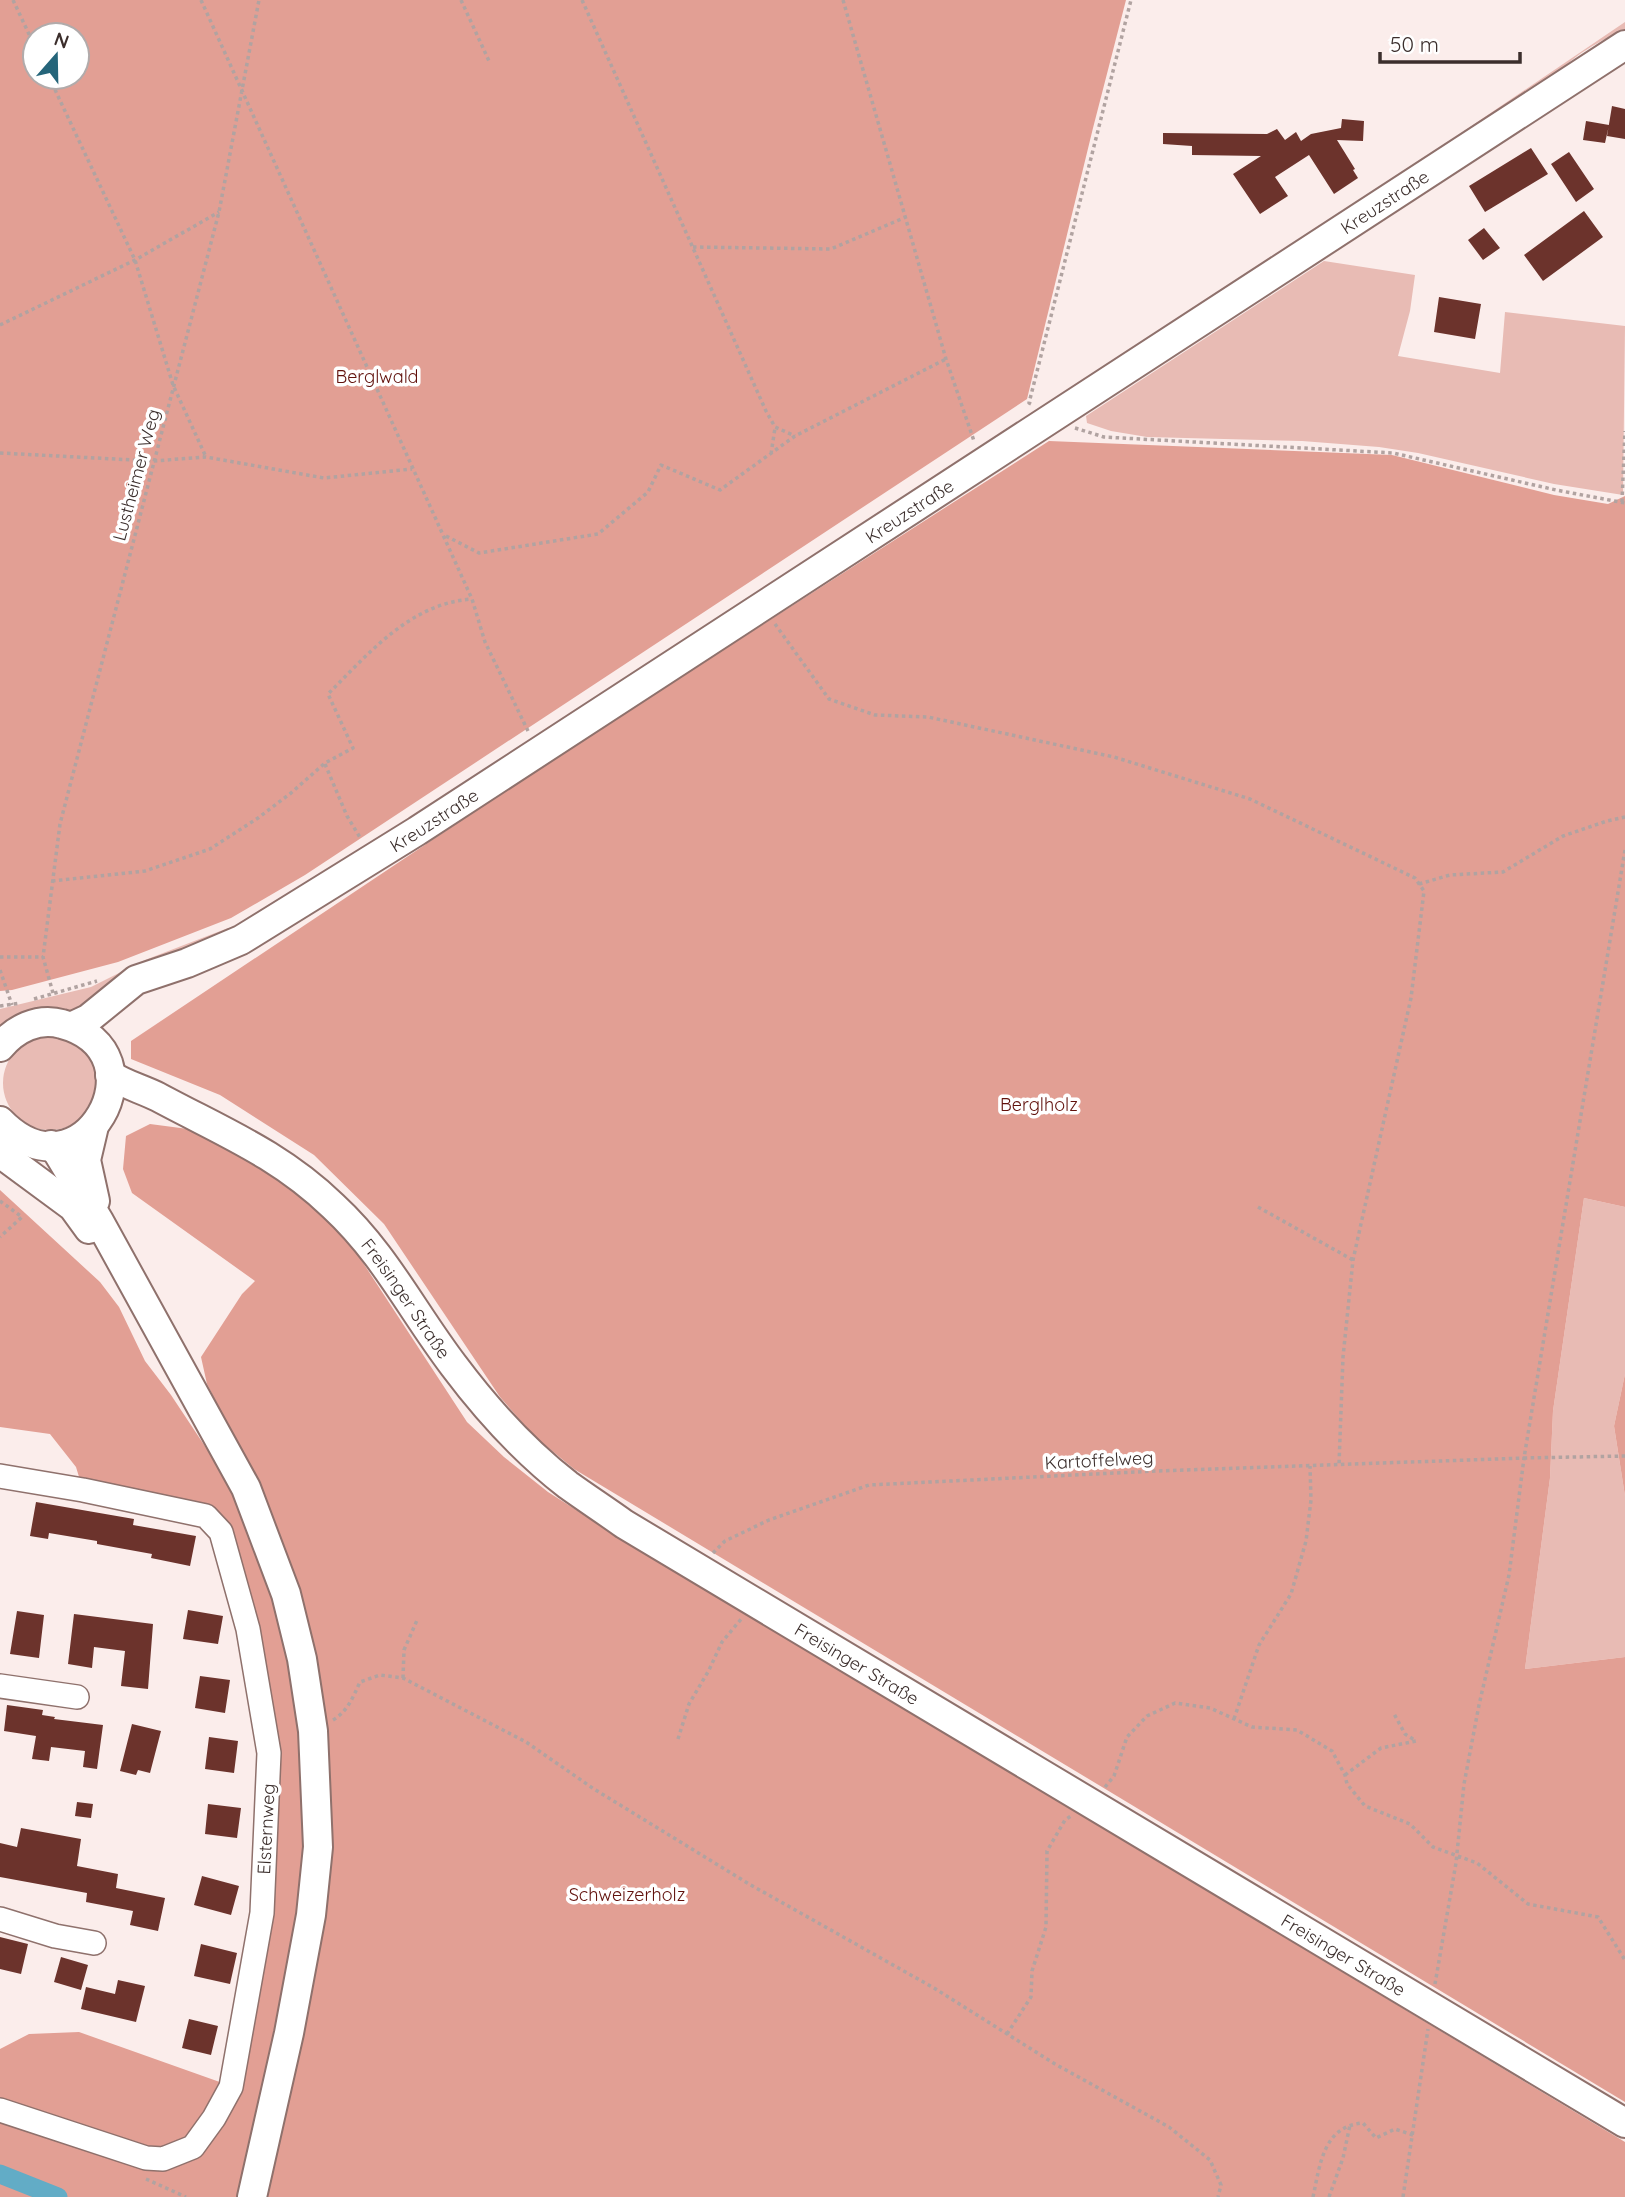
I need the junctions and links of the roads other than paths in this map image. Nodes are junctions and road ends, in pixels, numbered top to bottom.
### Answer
1 (1625, 45) edge
2 (187, 963) junction
3 (73, 1026) junction
4 (0, 1047) edge
5 (99, 1048) junction
6 (110, 1075) junction
7 (175, 1108) junction
8 (100, 1117) junction
9 (0, 1121) edge
10 (51, 1146) junction
11 (0, 1153) edge
12 (99, 1221) junction
13 (142, 1302) junction
14 (0, 1476) edge
15 (0, 1686) edge
16 (76, 1697) dead end
17 (0, 1919) edge
18 (94, 1943) dead end
19 (0, 2110) edge
20 (1625, 2123) edge
21 (252, 2197) edge

1 - 2 main road, Kreuzstraße
2 - 3 main road, Kreuzstraße
2 - 5 main road, Kreuzstraße
3 - 4 main road
3 - 5 main road
5 - 6 main road
6 - 7 main road, Freisinger Straße
6 - 8 main road
7 - 8 main road
7 - 20 main road, Freisinger Straße
8 - 10 main road
8 - 12 main road
9 - 10 main road
10 - 12 main road
11 - 13 main road
12 - 13 main road
13 - 21 main road
14 - 19 street, Elsternweg
15 - 16 street
17 - 18 street

